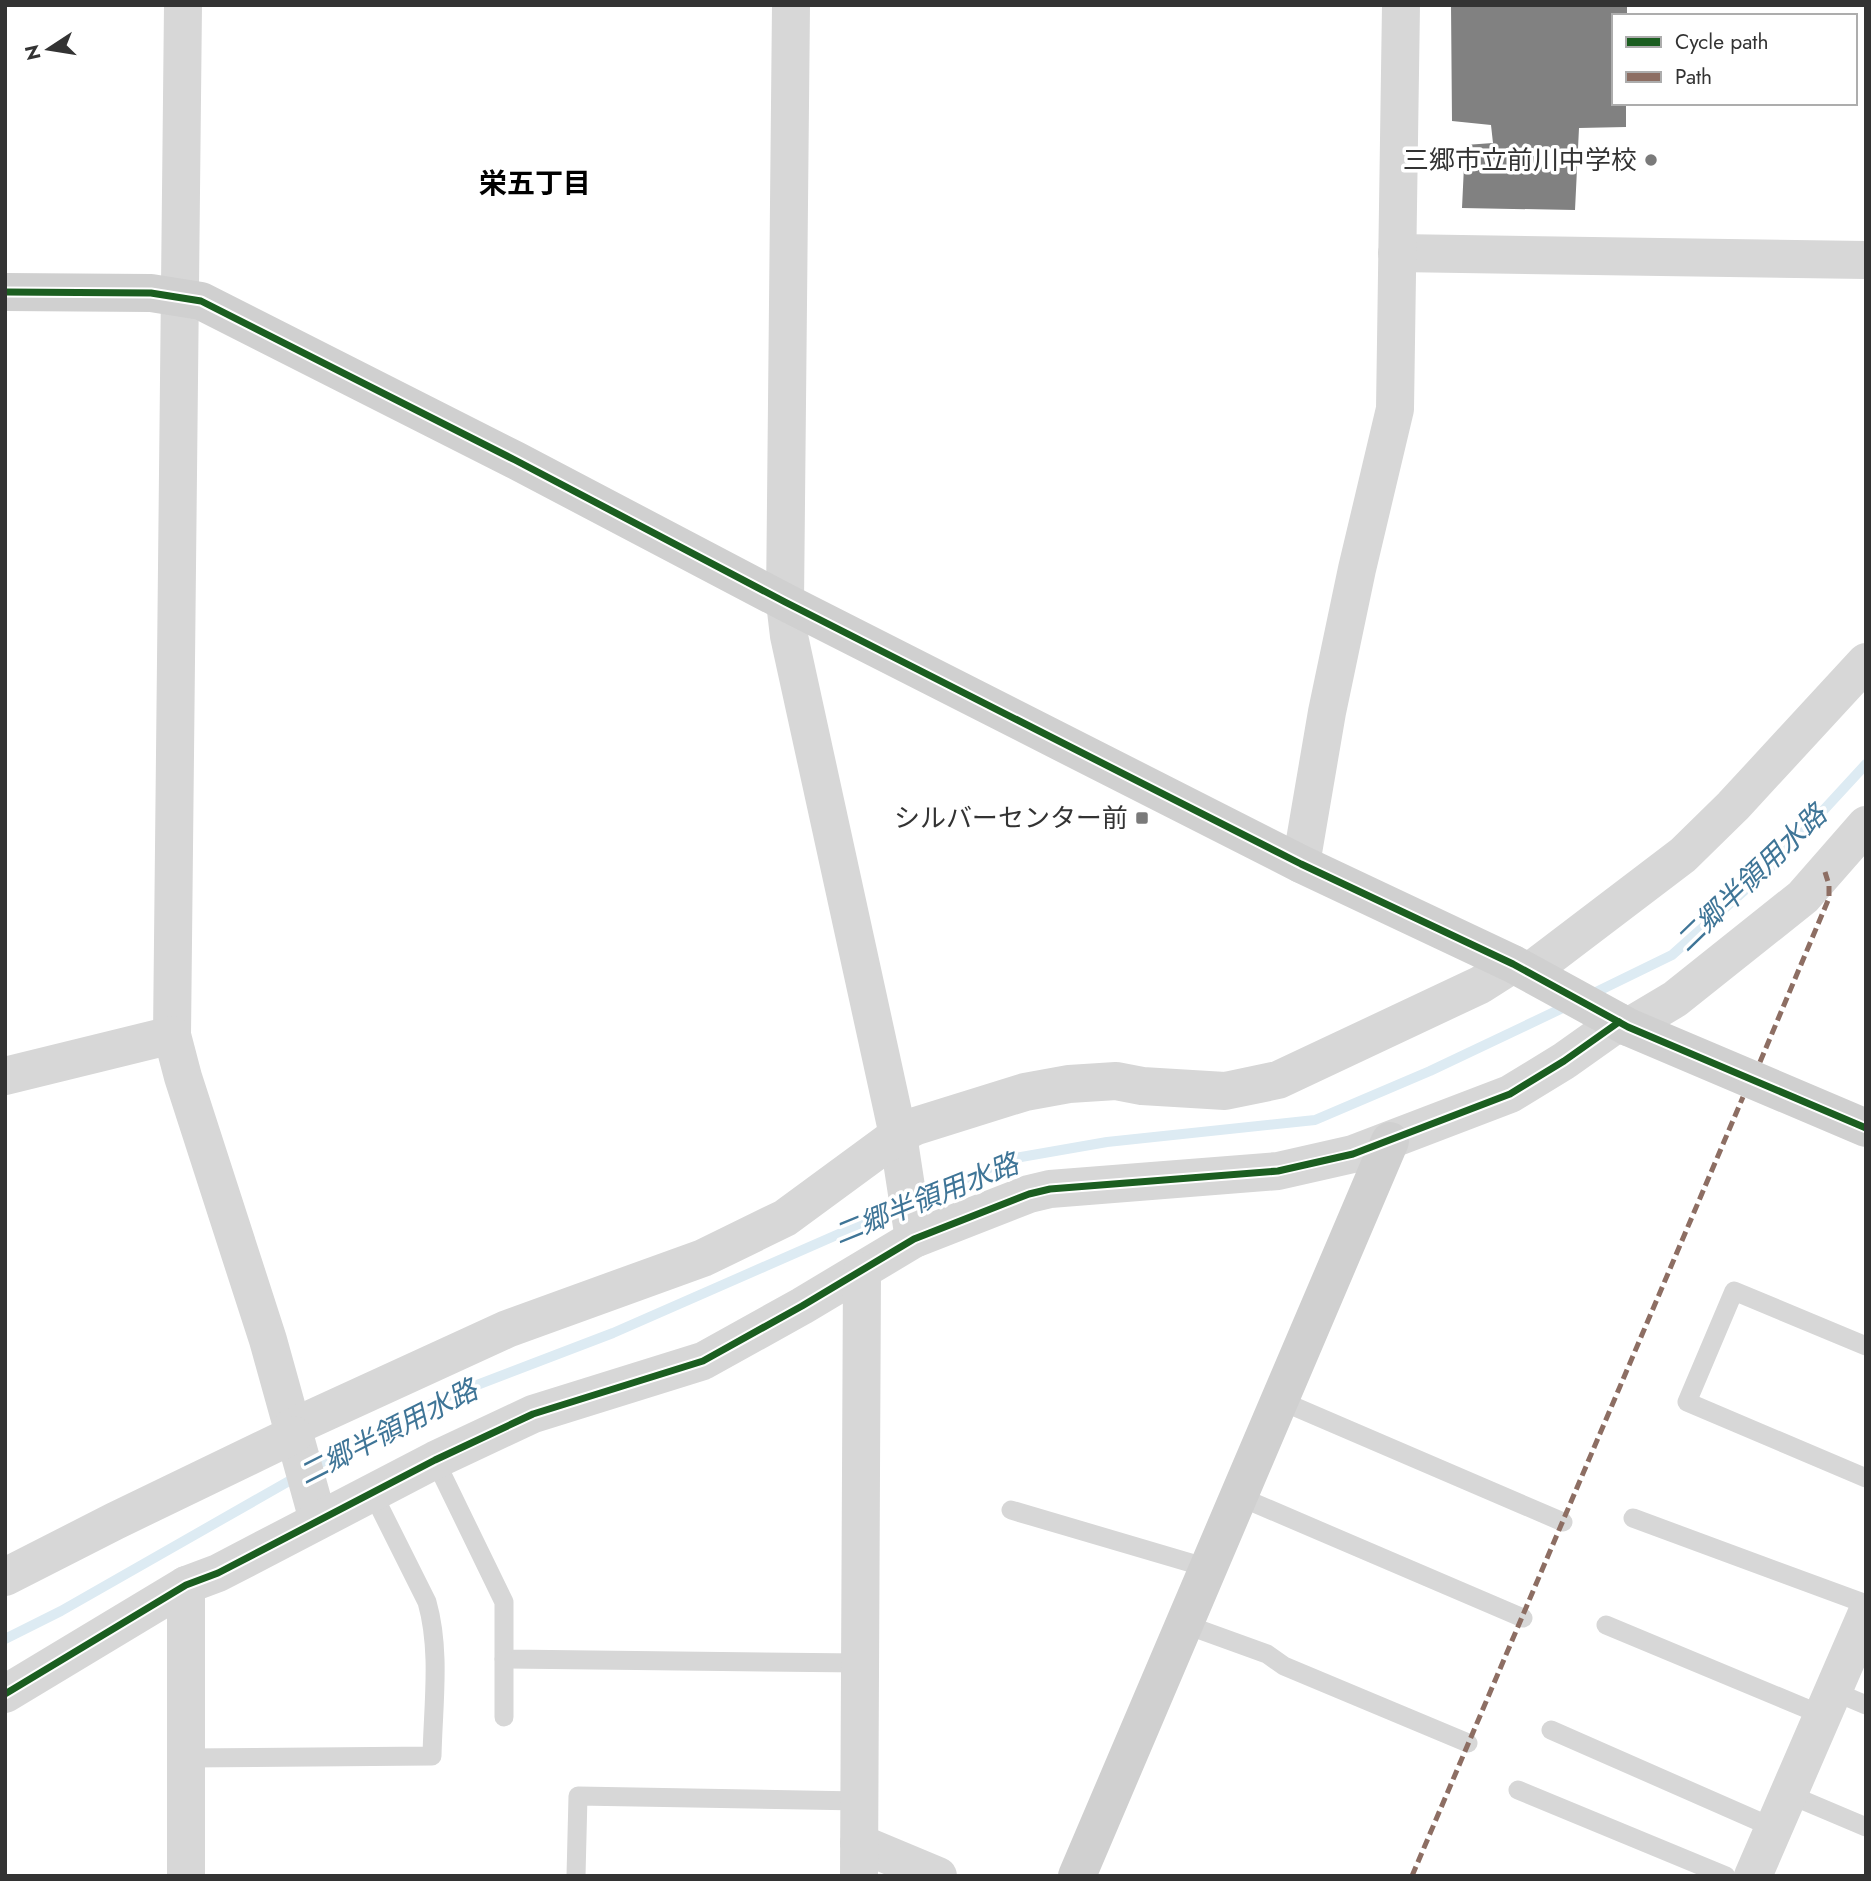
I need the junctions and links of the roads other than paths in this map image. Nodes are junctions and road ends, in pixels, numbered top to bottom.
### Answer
1 (183, 5) edge
2 (791, 5) edge
3 (1401, 5) edge
4 (1397, 253) junction
5 (1866, 260) edge
6 (5, 292) edge
7 (179, 296) junction
8 (785, 603) junction
9 (1866, 662) edge
10 (1866, 825) edge
11 (1301, 864) junction
12 (1528, 972) junction
13 (1615, 1020) junction
14 (172, 1035) junction
15 (5, 1076) edge
16 (1866, 1128) edge
17 (898, 1135) junction
18 (1390, 1141) junction
19 (914, 1239) junction
20 (862, 1272) junction
21 (1866, 1346) edge
22 (1279, 1400) junction
23 (293, 1435) junction
24 (435, 1460) junction
25 (1866, 1478) edge
26 (373, 1494) junction
27 (1238, 1496) junction
28 (1011, 1510) dead end
29 (1633, 1518) dead end
30 (318, 1520) junction
31 (1563, 1522) dead end
32 (1208, 1567) junction
33 (5, 1577) edge
34 (187, 1585) junction
35 (1866, 1604) edge
36 (1866, 1615) edge
37 (1522, 1618) dead end
38 (1184, 1624) junction
39 (1606, 1625) dead end
40 (505, 1660) junction
41 (861, 1663) junction
42 (5, 1694) edge
43 (1840, 1704) edge
44 (504, 1717) dead end
45 (1551, 1730) dead end
46 (1468, 1743) dead end
47 (186, 1758) junction
48 (1518, 1790) dead end
49 (1788, 1794) junction
50 (860, 1801) junction
51 (1866, 1827) edge
52 (1773, 1828) junction
53 (859, 1859) edge
54 (186, 1876) edge
55 (576, 1876) edge
56 (939, 1876) edge
57 (1077, 1876) edge
58 (1726, 1876) edge
59 (1753, 1876) edge

1 - 7 street
2 - 8 street
3 - 4 street
4 - 5 street
4 - 11 street
6 - 7 street
7 - 8 street
7 - 14 street
8 - 11 street
8 - 17 street
9 - 12 street
10 - 13 street
11 - 12 street
12 - 13 street
12 - 17 street
13 - 16 street
13 - 18 street
14 - 15 street
14 - 23 street
17 - 19 street
17 - 23 street
18 - 19 street
18 - 22 street
19 - 20 street
20 - 24 street
20 - 41 street
21 - 25 lane
22 - 27 street
22 - 31 lane
23 - 30 street
23 - 33 street
24 - 26 street
24 - 40 lane
26 - 30 street
26 - 47 lane
27 - 32 street
27 - 37 lane
28 - 32 lane
29 - 35 lane
30 - 34 street
32 - 38 street
34 - 42 street
34 - 47 street
36 - 43 street
38 - 46 lane
38 - 57 street
39 - 43 lane
40 - 41 lane
40 - 44 lane
41 - 50 street
43 - 49 street
45 - 52 lane
47 - 54 street
48 - 58 lane
49 - 51 lane
49 - 52 street
50 - 53 street
50 - 55 lane
52 - 59 street
53 - 56 street

